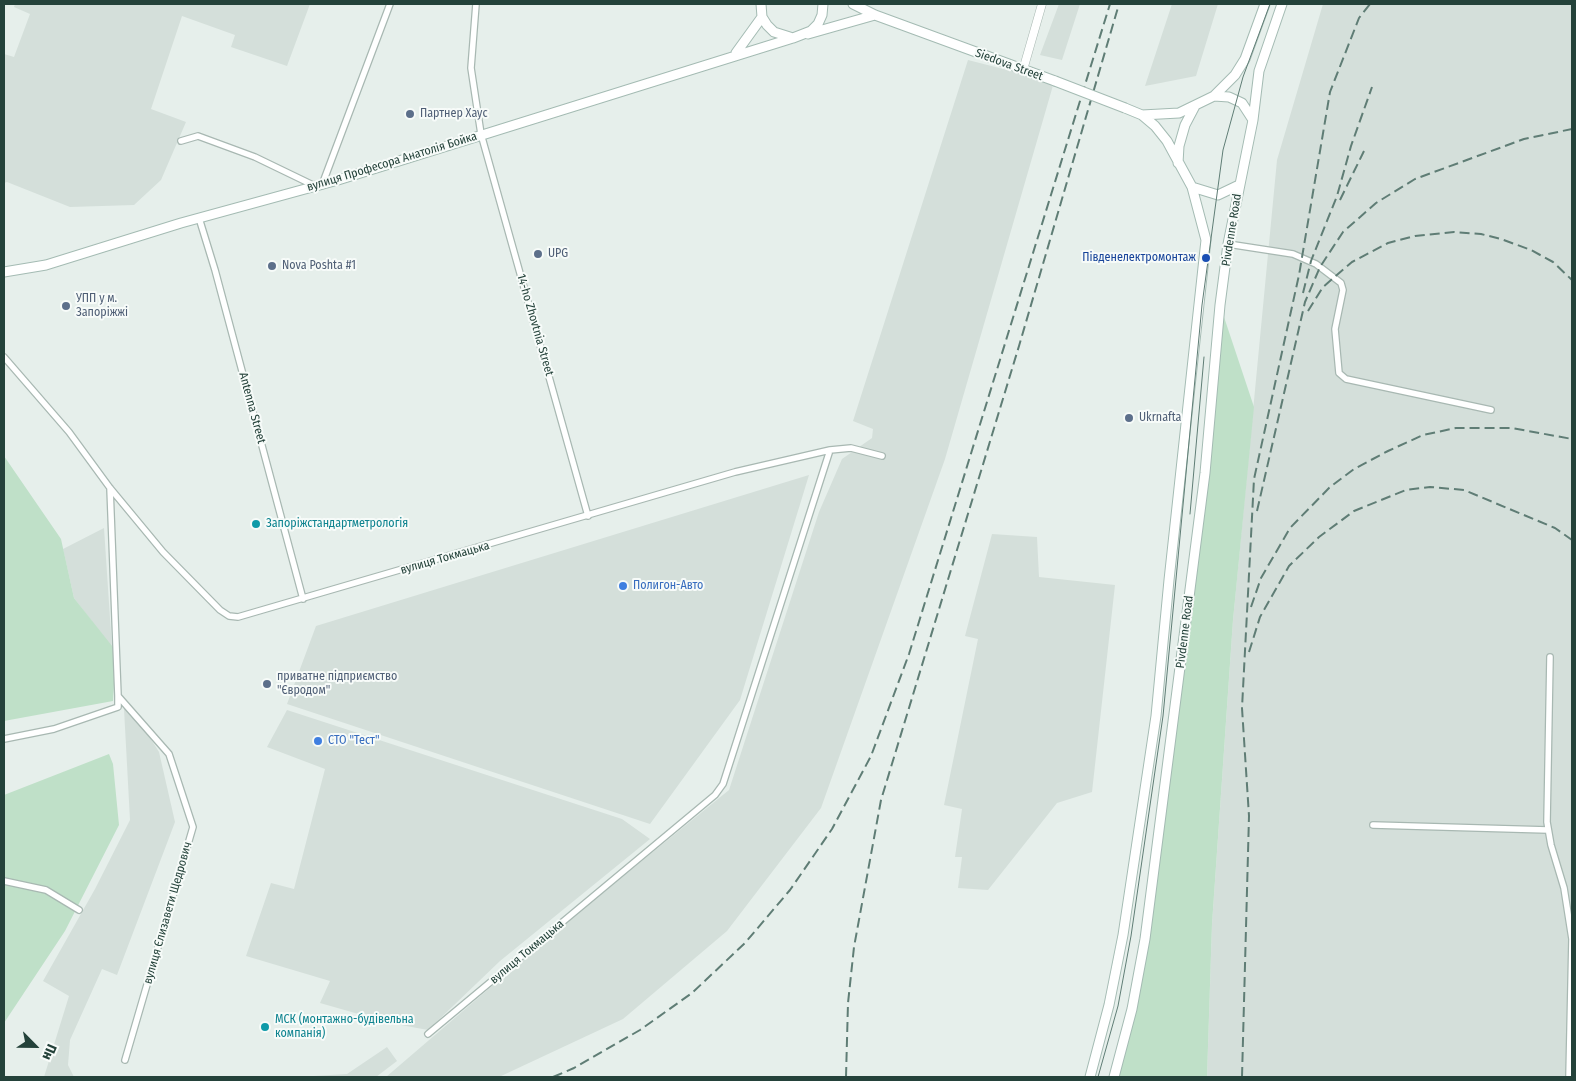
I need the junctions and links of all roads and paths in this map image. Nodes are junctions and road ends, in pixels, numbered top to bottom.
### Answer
1 (390, 4) edge
2 (476, 4) edge
3 (823, 4) edge
4 (853, 4) edge
5 (1042, 4) edge
6 (1265, 4) edge
7 (1282, 4) edge
8 (760, 5) edge
9 (876, 15) junction
10 (762, 17) junction
11 (802, 36) junction
12 (792, 38) junction
13 (736, 54) junction
14 (1023, 70) junction
15 (1214, 96) junction
16 (1195, 106) junction
17 (1142, 115) junction
18 (1253, 120) junction
19 (481, 134) junction
20 (181, 141) dead end
21 (1178, 164) junction
22 (1239, 185) junction
23 (318, 186) junction
24 (1192, 187) junction
25 (199, 218) junction
26 (1228, 244) junction
27 (4, 272) edge
28 (4, 357) edge
29 (1491, 410) dead end
30 (830, 450) junction
31 (882, 456) dead end
32 (110, 488) junction
33 (588, 516) junction
34 (303, 599) junction
35 (1550, 657) dead end
36 (118, 696) junction
37 (4, 739) edge
38 (1373, 825) dead end
39 (1548, 830) junction
40 (4, 881) edge
41 (79, 910) dead end
42 (428, 1034) dead end
43 (125, 1060) dead end
44 (1090, 1077) edge
45 (1114, 1077) edge
46 (1569, 1077) edge

1 - 23 street
2 - 19 street, 14-ho Zhovtnia Street
3 - 11 main road
4 - 9 main road, Siedova Street
5 - 14 street
6 - 15 main road
7 - 18 main road
8 - 10 main road
9 - 11 main road
9 - 14 main road, Siedova Street
10 - 12 main road
10 - 13 main road
11 - 12 main road, вулиця Професора Анатолія Бойка
12 - 13 main road, вулиця Професора Анатолія Бойка
13 - 19 main road, вулиця Професора Анатолія Бойка
14 - 17 main road, Siedova Street, bridge
15 - 16 main road
15 - 18 main road
16 - 17 main road, Siedova Street
16 - 21 main road
17 - 21 main road, Siedova Street
18 - 22 main road
19 - 23 main road, вулиця Професора Анатолія Бойка
19 - 33 street, 14-ho Zhovtnia Street
20 - 23 street
21 - 24 main road
22 - 24 main road
22 - 26 main road, Pivdenne Road
23 - 25 main road, вулиця Професора Анатолія Бойка
24 - 44 main road, Pivdenne Road
25 - 27 main road, вулиця Професора Анатолія Бойка
25 - 34 street, Antenna Street
26 - 29 street
26 - 45 main road, Pivdenne Road
28 - 32 street
30 - 31 street, вулиця Токмацька
30 - 33 street, вулиця Токмацька
30 - 42 street, вулиця Токмацька
32 - 34 street, вулиця Токмацька
32 - 36 street
33 - 34 street, вулиця Токмацька
35 - 39 street
36 - 37 street
36 - 43 street, вулиця Єлизавети Щедрович
38 - 39 street
39 - 46 street
40 - 41 street

